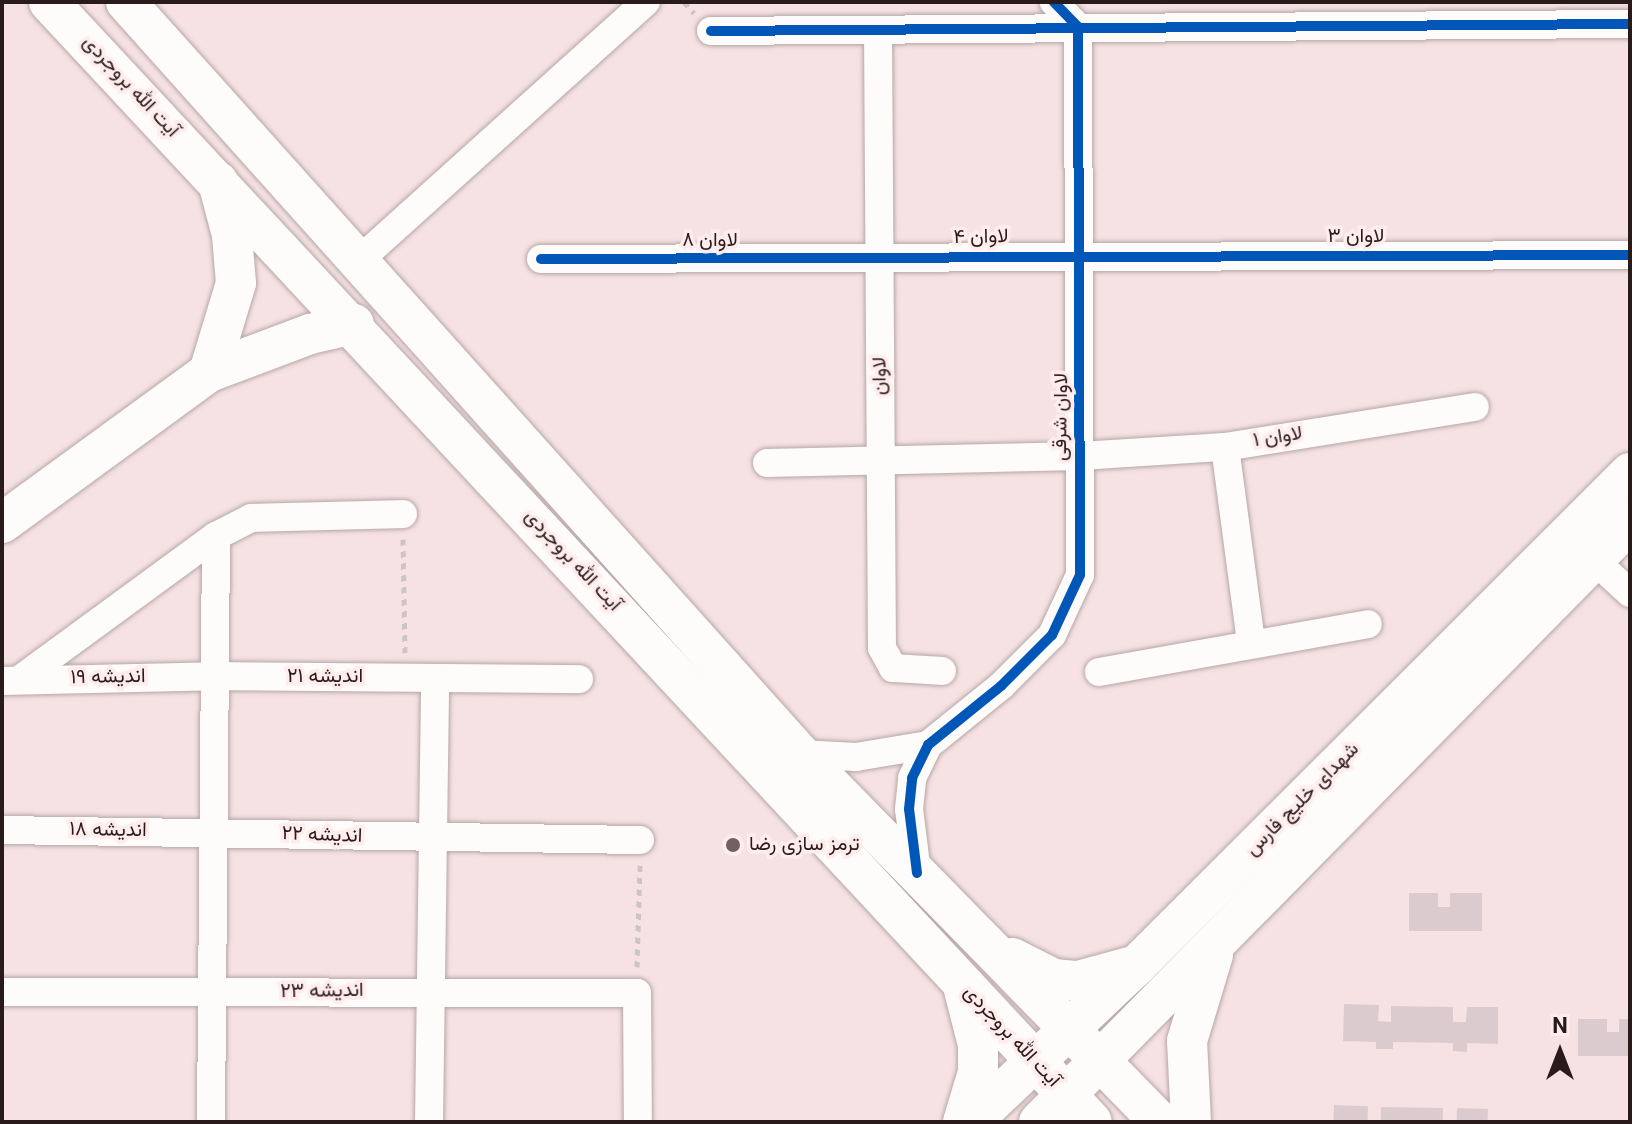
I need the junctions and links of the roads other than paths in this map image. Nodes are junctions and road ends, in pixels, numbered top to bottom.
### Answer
1 (49, 2) edge
2 (126, 2) edge
3 (646, 2) edge
4 (1054, 2) edge
5 (1538, 14) edge
6 (1630, 24) edge
7 (1078, 27) junction
8 (711, 31) dead end
9 (878, 32) junction
10 (218, 180) junction
11 (1083, 254) junction
12 (1630, 255) edge
13 (880, 258) junction
14 (541, 259) dead end
15 (356, 263) junction
16 (354, 324) junction
17 (209, 372) junction
18 (1475, 407) dead end
19 (1225, 447) junction
20 (1080, 456) junction
21 (882, 460) junction
22 (767, 463) dead end
23 (1630, 473) edge
24 (403, 514) road end
25 (2, 523) edge
26 (1630, 523) edge
27 (216, 536) junction
28 (1594, 560) junction
29 (1630, 593) edge
30 (1368, 624) dead end
31 (1251, 643) junction
32 (942, 671) dead end
33 (1099, 672) dead end
34 (215, 676) junction
35 (435, 678) junction
36 (579, 679) dead end
37 (10, 680) edge
38 (928, 745) junction
39 (800, 754) junction
40 (2, 830) edge
41 (213, 833) junction
42 (431, 840) junction
43 (640, 840) road end
44 (917, 873) junction
45 (1217, 944) junction
46 (991, 947) junction
47 (1137, 965) junction
48 (963, 986) junction
49 (433, 991) junction
50 (2, 992) edge
51 (211, 993) junction
52 (1070, 1028) junction
53 (1102, 1060) junction
54 (1035, 1062) junction
55 (1066, 1113) edge
56 (211, 1122) edge
57 (429, 1122) edge
58 (638, 1122) edge
59 (963, 1122) edge
60 (971, 1122) edge
61 (1160, 1122) edge
62 (1191, 1122) edge

1 - 10 main road, آیت الله بروجردی
2 - 15 main road, آیت الله بروجردی
3 - 15 street
4 - 7 street
5 - 6 street
5 - 7 street
7 - 9 street
7 - 11 street, لاوان شرقی
8 - 9 street
9 - 13 street, لاوان
10 - 16 main road, آیت الله بروجردی
10 - 17 main road
11 - 12 street, لاوان ۳
11 - 13 street, لاوان ۴
11 - 20 street, لاوان شرقی
13 - 14 street, لاوان ۸
13 - 21 street, لاوان
15 - 39 main road, آیت الله بروجردی
16 - 17 main road
16 - 48 main road, آیت الله بروجردی
17 - 25 main road
18 - 19 street, لاوان ۱
19 - 20 street, لاوان ۱
19 - 31 street
20 - 21 street, لاوان ۱
20 - 38 street, لاوان شرقی
21 - 22 street
21 - 32 street, لاوان
23 - 47 main road, شهدای خلیج فارس
24 - 27 street
26 - 28 main road, شهدای خلیج فارس
27 - 34 street
27 - 37 street
28 - 29 street
28 - 45 main road, شهدای خلیج فارس
30 - 31 street
31 - 33 street
34 - 35 street, اندیشه ۲۱
34 - 37 street, اندیشه ۱۹
34 - 41 street
35 - 36 street, اندیشه ۲۱
35 - 42 street
38 - 39 street
38 - 44 street
39 - 44 main road, آیت الله بروجردی
40 - 41 street, اندیشه ۱۸
41 - 42 street, اندیشه ۲۲
41 - 51 street
42 - 43 street, اندیشه ۲۲
42 - 49 street
44 - 46 main road, آیت الله بروجردی
45 - 53 main road, شهدای خلیج فارس
45 - 62 main road
46 - 47 main road
46 - 52 main road, آیت الله بروجردی
47 - 52 main road, شهدای خلیج فارس
48 - 54 main road, آیت الله بروجردی
48 - 59 main road
49 - 51 street, اندیشه ۲۳
49 - 57 street
49 - 58 street, اندیشه ۲۳
50 - 51 street, اندیشه ۲۳
51 - 56 street
52 - 53 main road, آیت الله بروجردی
52 - 54 main road, شهدای خلیج فارس
53 - 55 main road, شهدای خلیج فارس
53 - 61 main road, آیت الله بروجردی
54 - 55 main road, آیت الله بروجردی
54 - 60 main road, شهدای خلیج فارس

